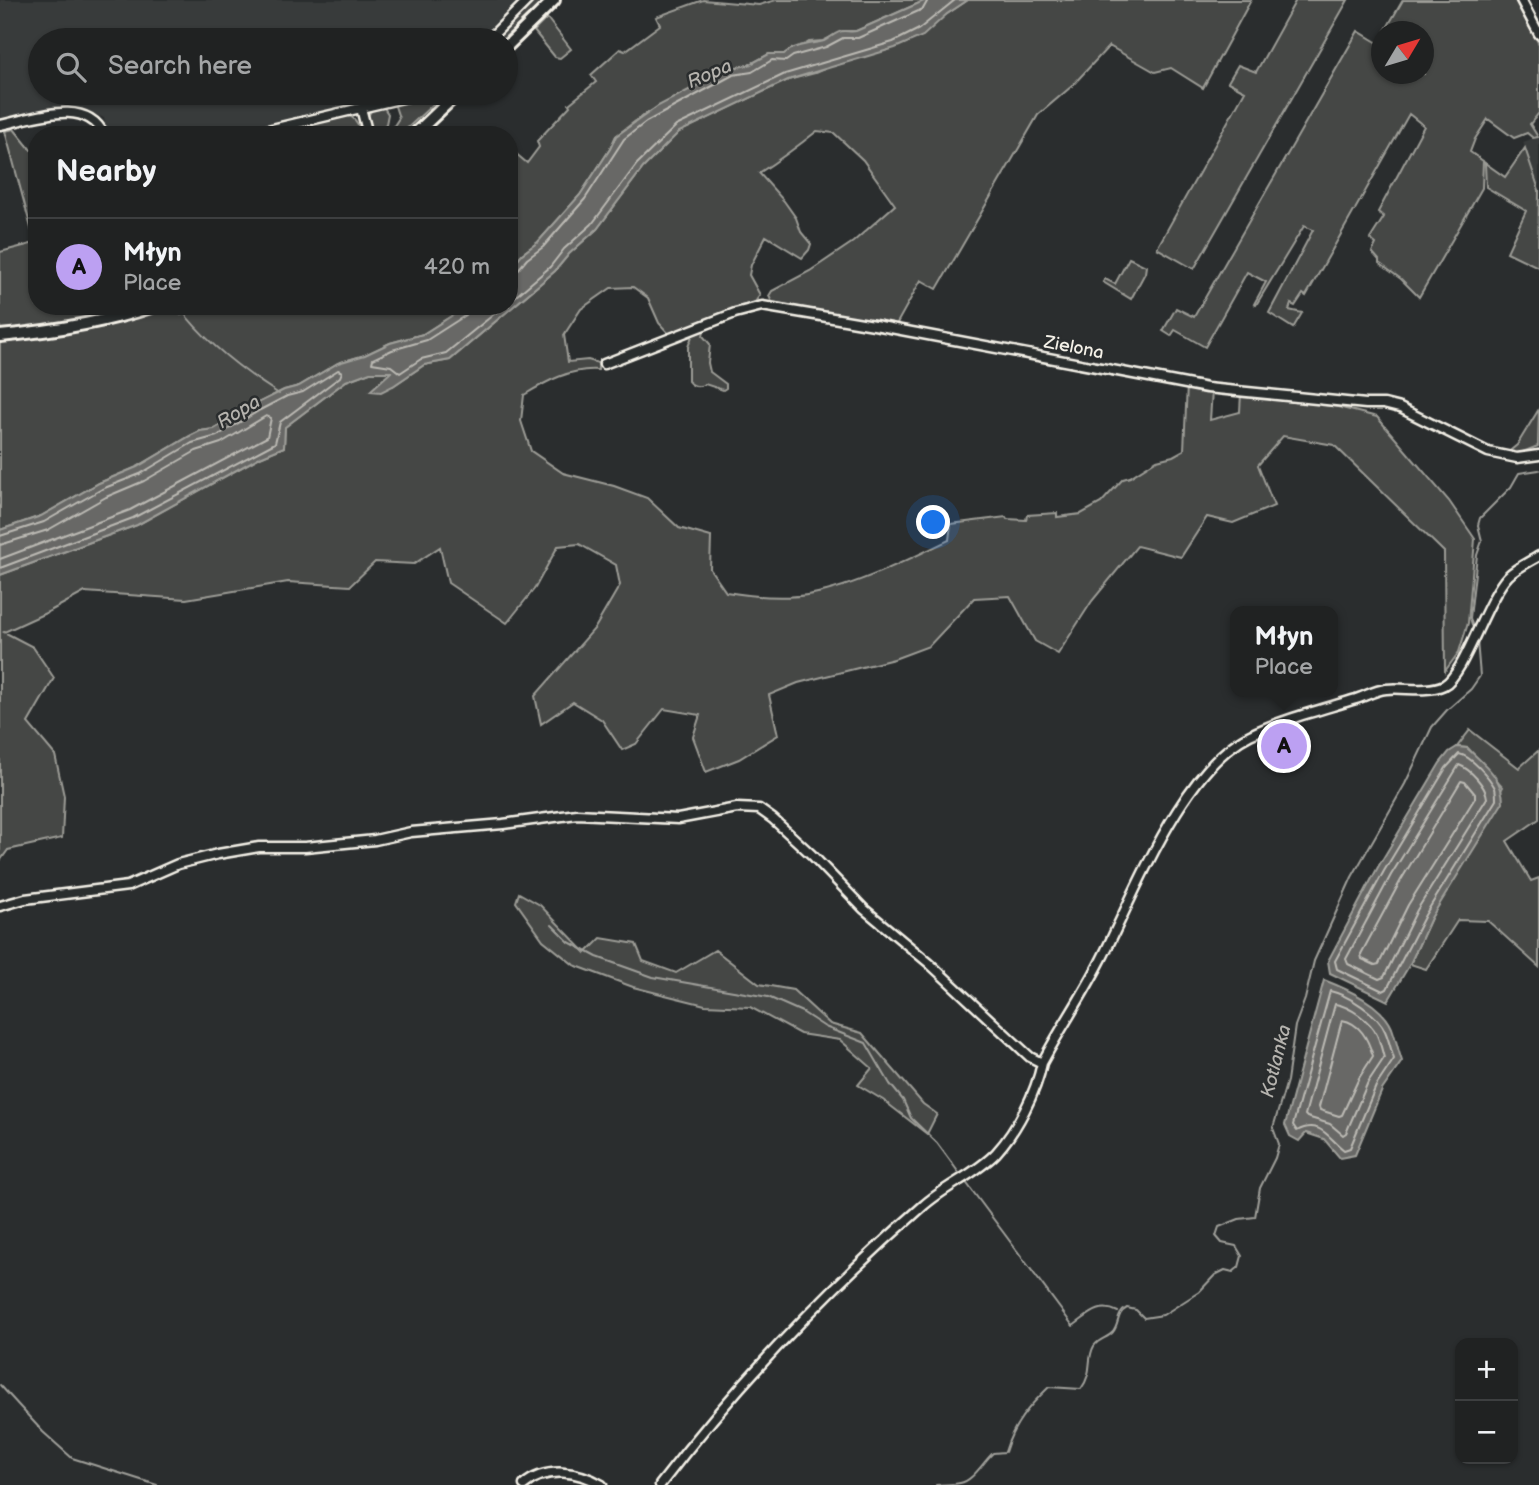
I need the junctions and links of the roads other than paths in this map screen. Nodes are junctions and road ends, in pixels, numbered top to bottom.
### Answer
1 (528, 0) edge
2 (554, 0) edge
3 (1521, 0) edge
4 (500, 28) edge
5 (1539, 34) edge
6 (518, 35) edge
7 (374, 105) edge
8 (445, 105) edge
9 (361, 108) junction
10 (0, 125) edge
11 (98, 126) edge
12 (285, 126) edge
13 (366, 126) edge
14 (423, 126) edge
15 (125, 315) edge
16 (0, 337) edge
17 (604, 365) dead end
18 (1539, 455) edge
19 (1539, 556) edge
20 (0, 906) edge
21 (1042, 1063) junction
22 (524, 1485) edge
23 (602, 1485) edge
24 (660, 1485) edge

1 - 4 street
2 - 6 main road
3 - 5 street
7 - 9 street
8 - 14 main road
9 - 12 street
9 - 13 street
10 - 11 street
15 - 16 main road
17 - 18 street, Zielona
19 - 21 street
20 - 21 street
21 - 24 street
22 - 23 street

